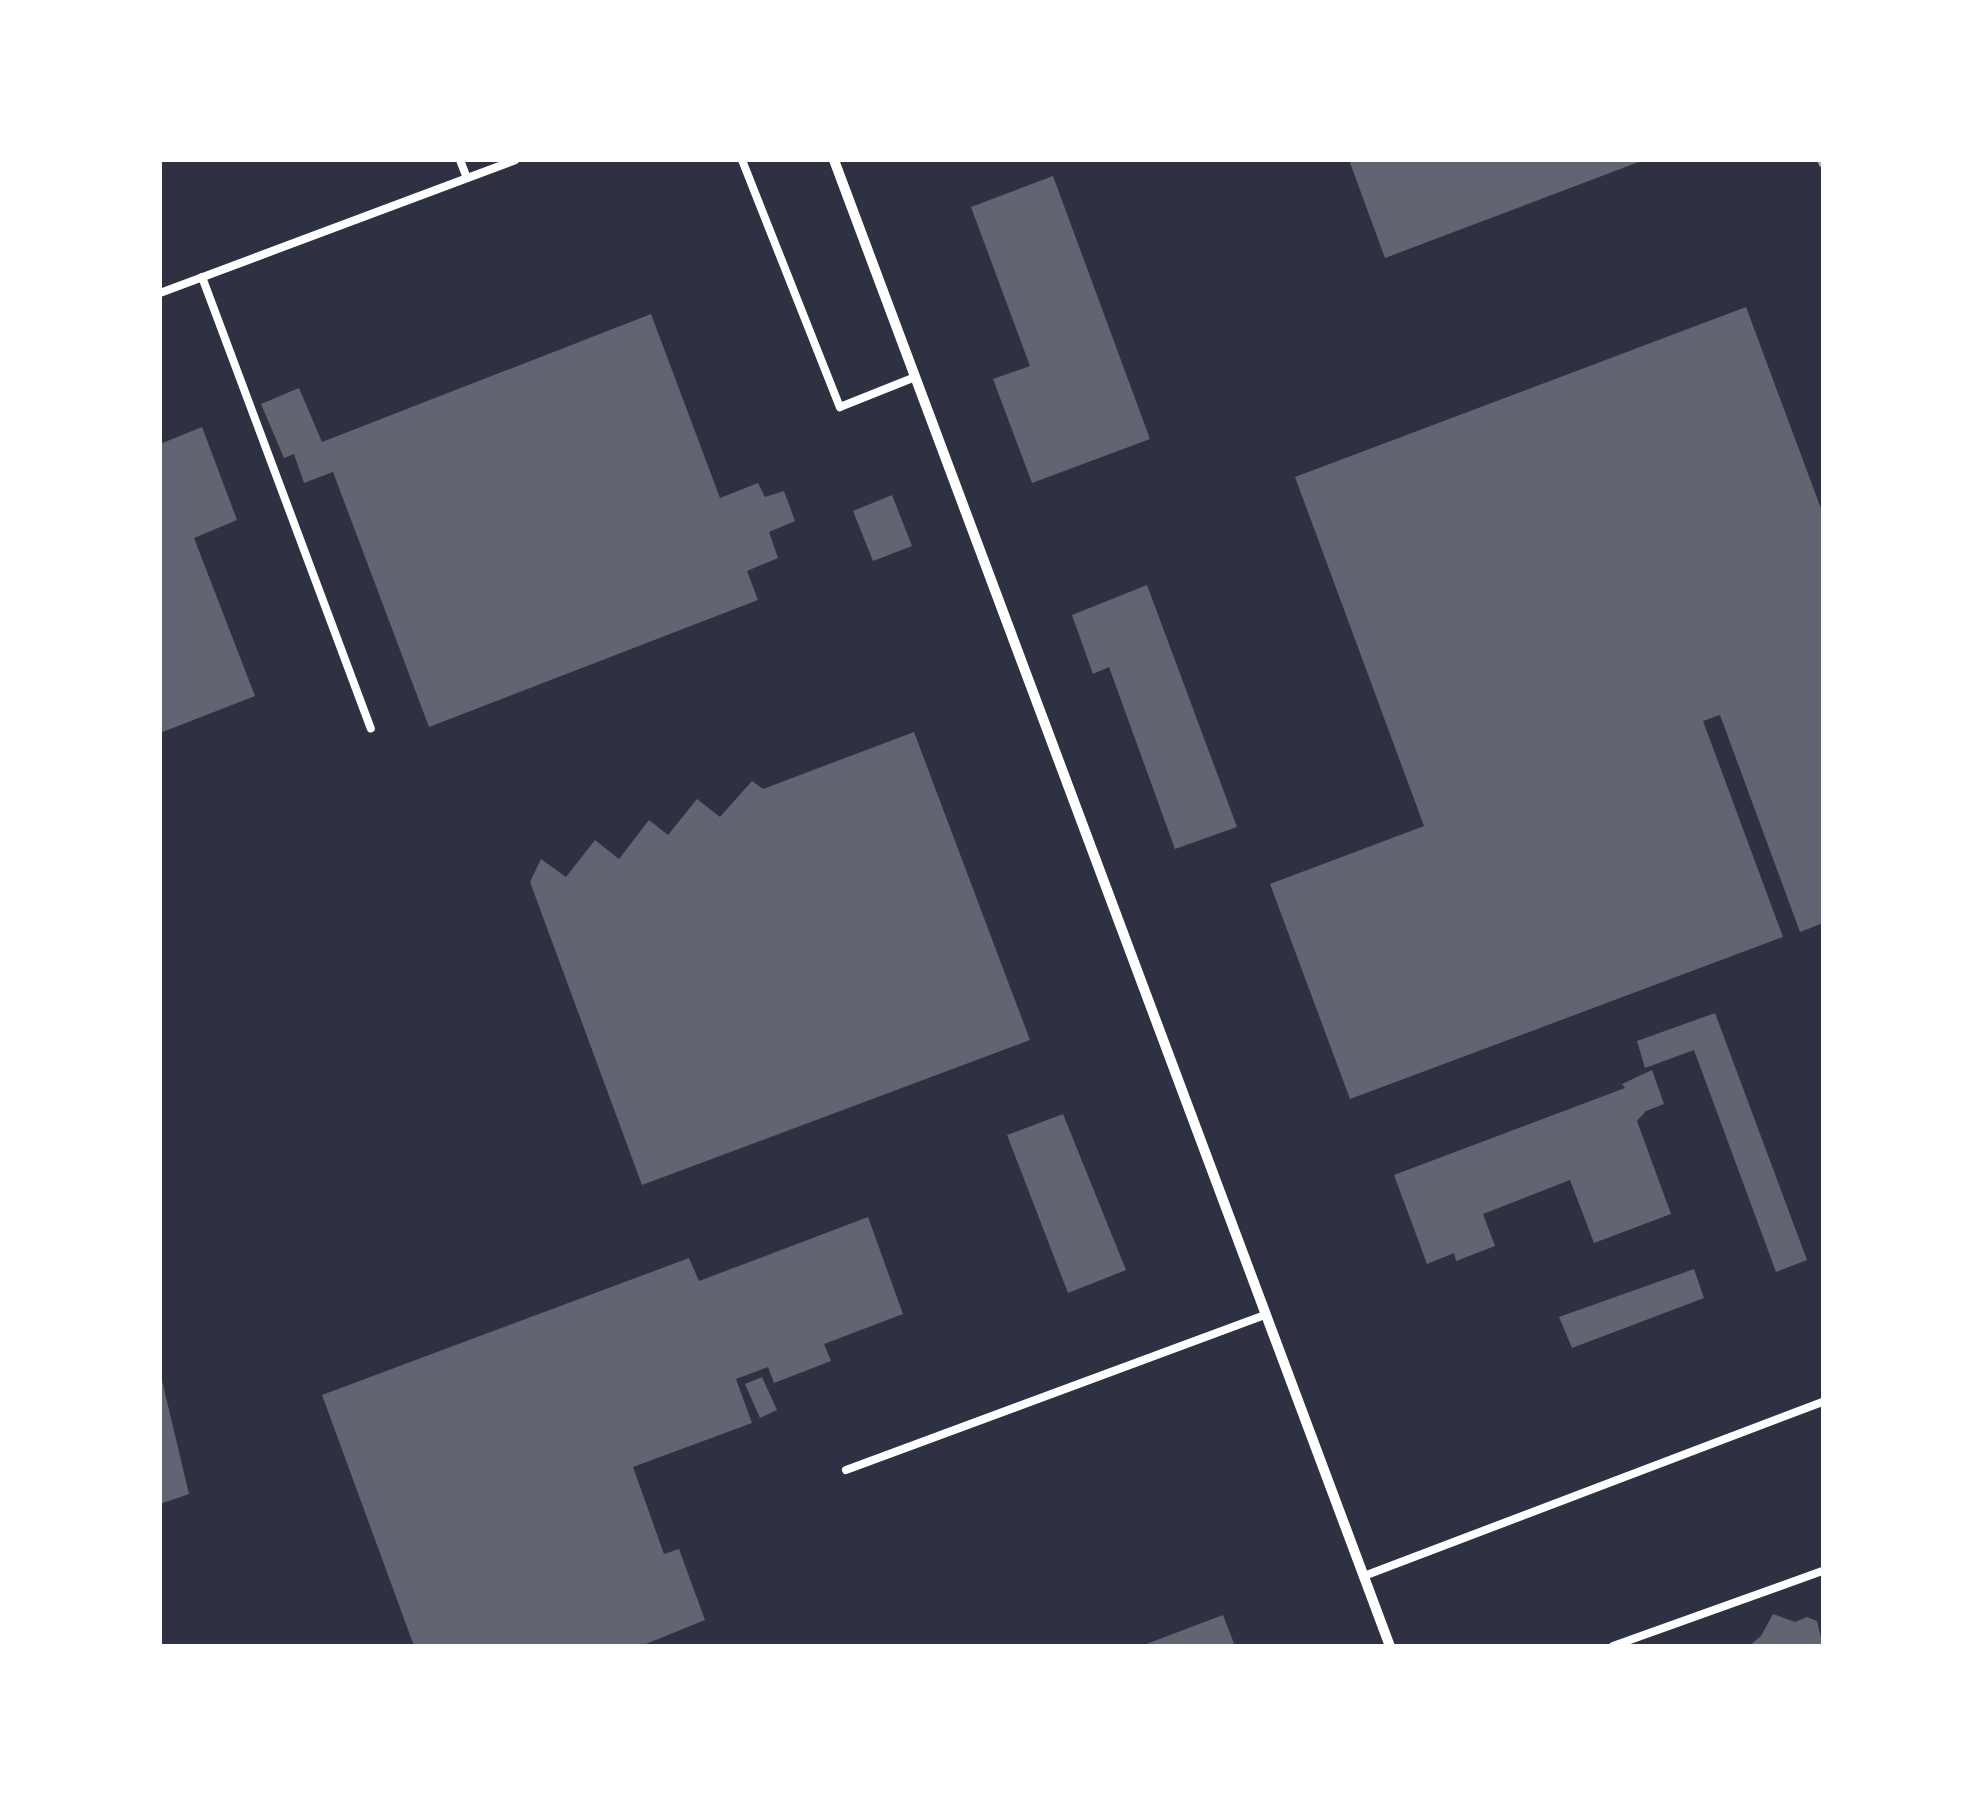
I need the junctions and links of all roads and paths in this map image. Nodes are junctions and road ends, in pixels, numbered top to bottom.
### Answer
1 (460, 160) edge
2 (516, 160) edge
3 (742, 160) edge
4 (834, 160) edge
5 (467, 178) junction
6 (202, 277) junction
7 (160, 293) edge
8 (915, 377) junction
9 (371, 728) dead end
10 (1266, 1315) junction
11 (1823, 1402) edge
12 (846, 1470) dead end
13 (1823, 1571) edge
14 (1364, 1576) junction
15 (1390, 1646) edge
16 (1613, 1646) edge

1 - 5 lane
2 - 5 lane
3 - 8 lane
4 - 8 street
5 - 6 lane
6 - 7 lane
6 - 9 lane
8 - 10 street
10 - 12 lane
10 - 14 street
11 - 14 lane
13 - 16 lane
14 - 15 street

